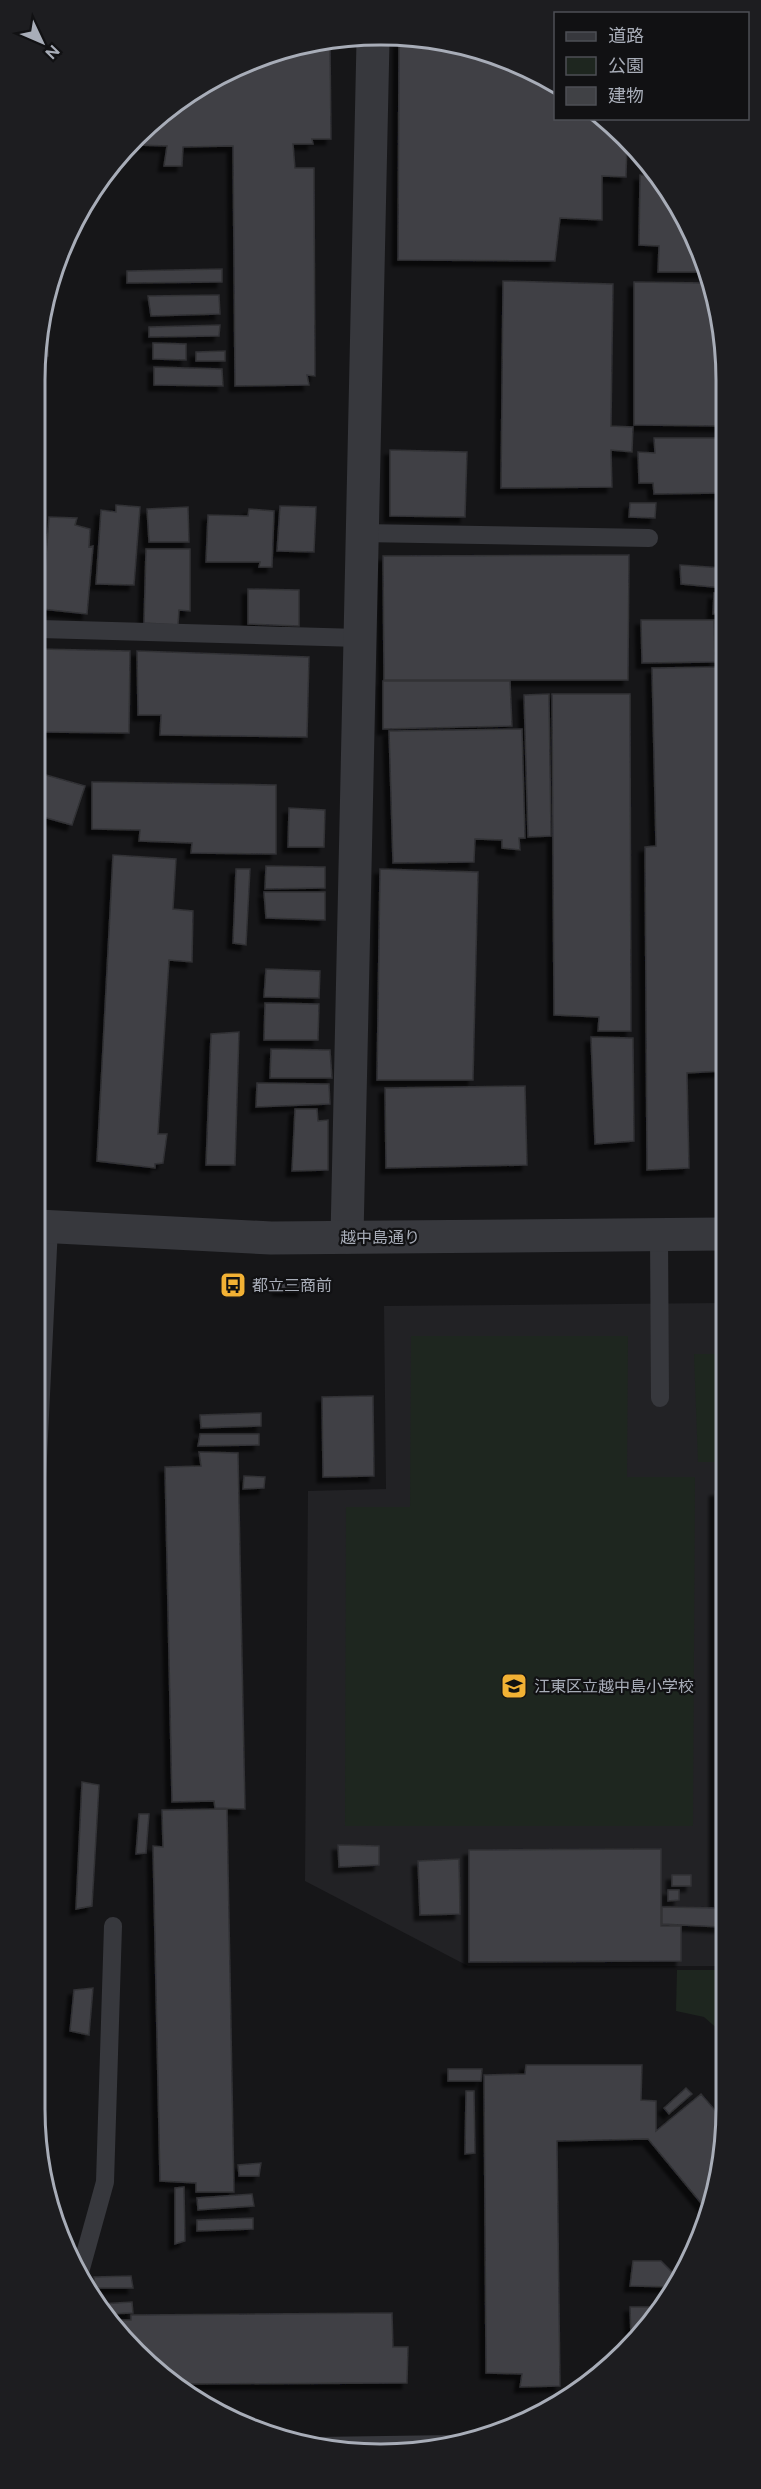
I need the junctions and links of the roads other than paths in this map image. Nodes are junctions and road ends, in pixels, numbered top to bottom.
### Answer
1 (373, 45) edge
2 (361, 533) junction
3 (649, 538) dead end
4 (45, 629) edge
5 (360, 638) junction
6 (45, 1227) edge
7 (716, 1234) edge
8 (659, 1235) junction
9 (347, 1237) junction
10 (660, 1398) dead end
11 (113, 1926) dead end
12 (83, 2262) edge

1 - 2 street
2 - 3 lane
2 - 5 street
4 - 5 lane
5 - 9 street
6 - 9 street, 越中島通り
7 - 8 street, 越中島通り
8 - 9 street, 越中島通り
8 - 10 lane
11 - 12 lane

